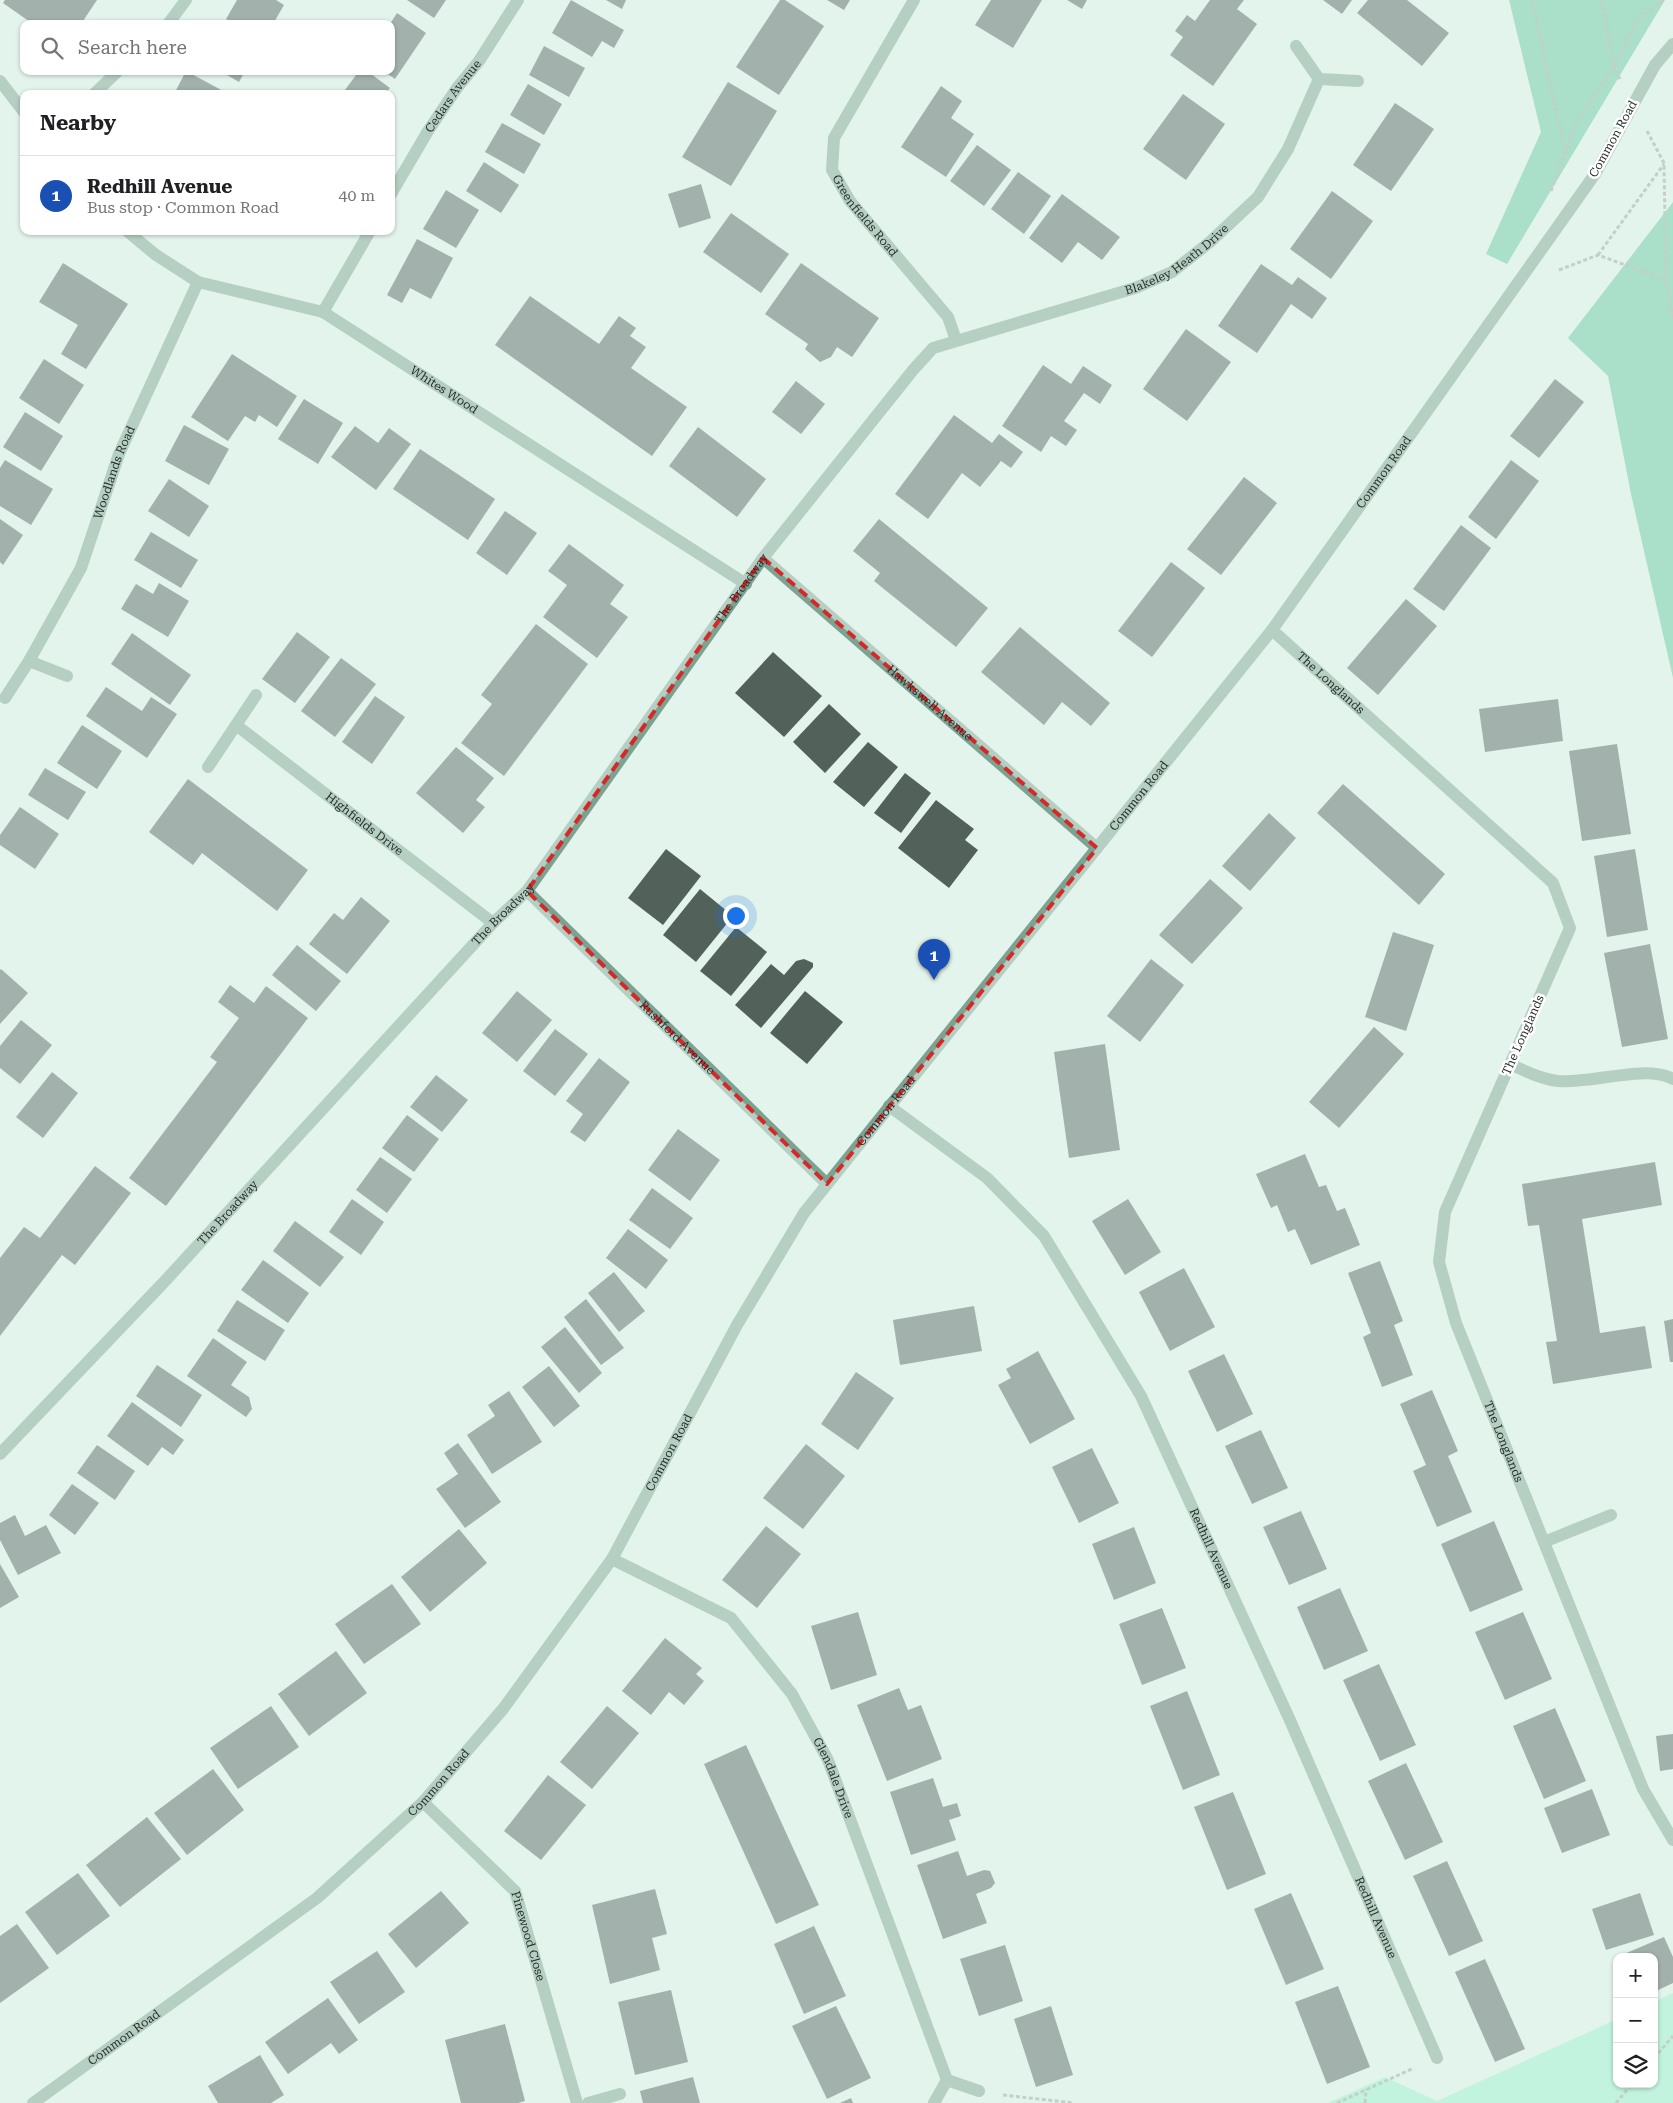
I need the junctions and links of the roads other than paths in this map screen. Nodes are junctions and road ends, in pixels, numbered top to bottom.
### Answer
1 (186, 0) edge
2 (518, 0) edge
3 (914, 0) edge
4 (171, 20) edge
5 (1673, 44) edge
6 (1296, 46) dead end
7 (114, 75) edge
8 (1319, 80) junction
9 (0, 81) edge
10 (1358, 81) dead end
11 (98, 90) edge
12 (20, 107) edge
13 (395, 187) edge
14 (132, 235) edge
15 (368, 235) edge
16 (198, 282) junction
17 (323, 312) junction
18 (956, 340) junction
19 (763, 558) junction
20 (746, 584) junction
21 (1272, 630) junction
22 (29, 661) junction
23 (67, 676) dead end
24 (256, 695) dead end
25 (5, 698) dead end
26 (236, 725) junction
27 (208, 767) dead end
28 (1097, 848) junction
29 (527, 891) junction
30 (492, 923) junction
31 (1510, 1064) junction
32 (1673, 1078) edge
33 (889, 1106) junction
34 (826, 1184) junction
35 (0, 1454) edge
36 (1611, 1515) dead end
37 (1544, 1542) junction
38 (612, 1559) junction
39 (424, 1802) junction
40 (1673, 1840) edge
41 (1437, 2058) road end
42 (946, 2080) junction
43 (979, 2091) dead end
44 (620, 2094) dead end
45 (33, 2103) edge
46 (577, 2103) edge
47 (588, 2103) edge
48 (934, 2103) edge

1 - 4 street
2 - 13 street, Cedars Avenue
3 - 18 street, Greenfields Road
5 - 21 street, Common Road, bridge
6 - 8 street
7 - 11 street
8 - 10 street
8 - 18 street, Blakeley Heath Drive
9 - 12 street
14 - 16 street, Whites Wood
15 - 17 street
16 - 17 street, Whites Wood
16 - 22 street, Woodlands Road
17 - 20 street, Whites Wood
18 - 19 street, The Broadway
19 - 20 street, The Broadway
19 - 28 street, Hawkswell Avenue
20 - 29 street, The Broadway
21 - 28 street, Common Road
21 - 31 street, The Longlands
22 - 23 street
22 - 25 street, Woodlands Road
24 - 26 street
26 - 27 street
26 - 30 street, Highfields Drive
28 - 33 street, Common Road
29 - 30 street, The Broadway
29 - 34 street, Rushford Avenue
30 - 35 street, The Broadway
31 - 32 street
31 - 37 street, The Longlands
33 - 34 street, Common Road
33 - 41 street, Redhill Avenue
34 - 38 street, Common Road
36 - 37 street
37 - 40 street, The Longlands
38 - 39 street, Common Road
38 - 42 street, Glendale Drive
39 - 45 street, Common Road
39 - 46 street, Pinewood Close
42 - 43 street
42 - 48 street
44 - 47 street

